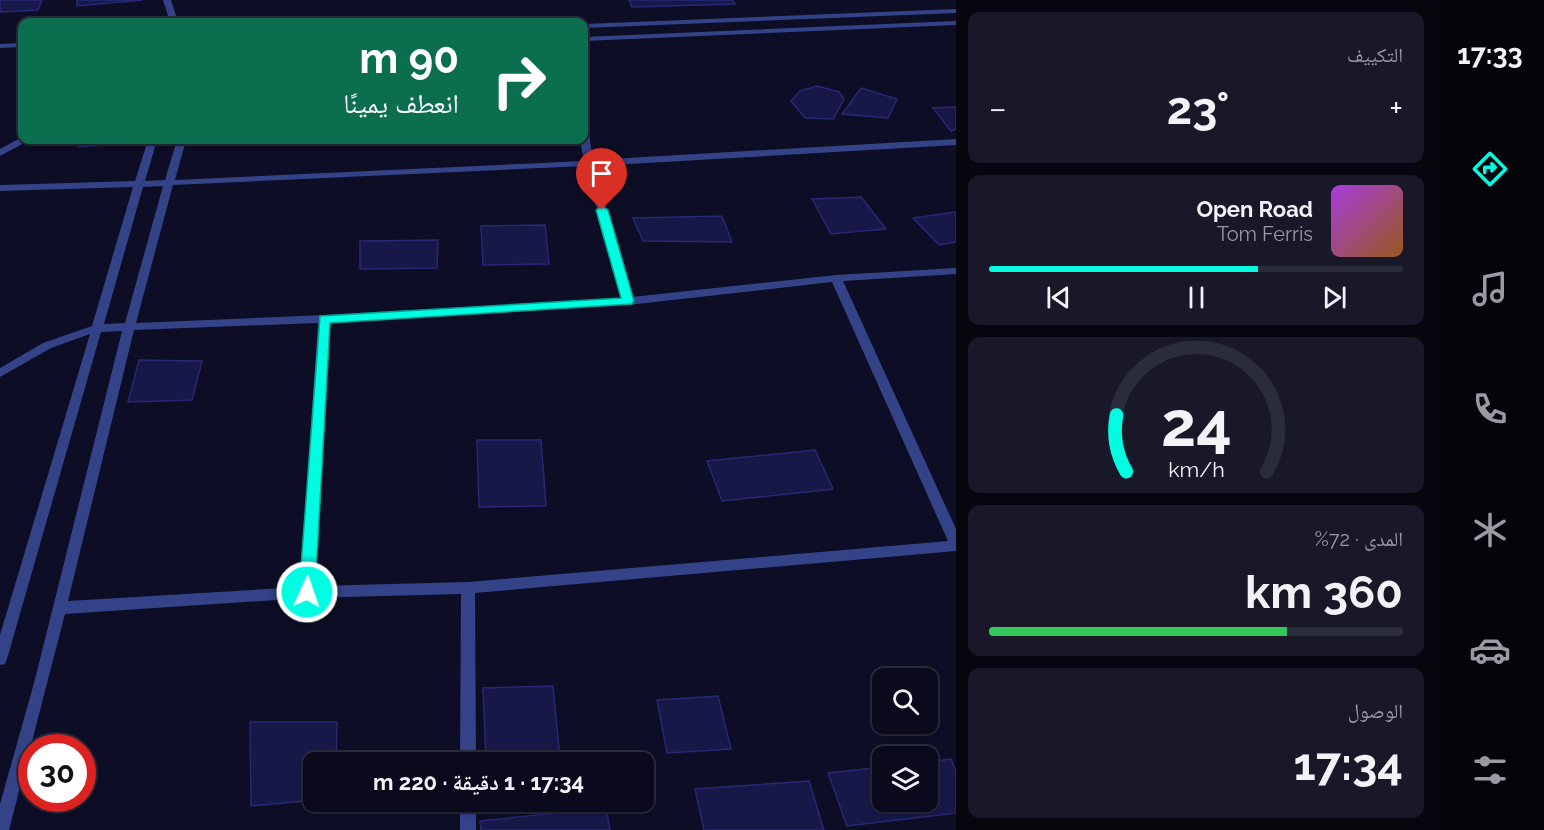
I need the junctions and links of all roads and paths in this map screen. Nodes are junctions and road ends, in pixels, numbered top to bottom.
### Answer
1 (167, 0) edge
2 (956, 11) edge
3 (173, 18) edge
4 (956, 23) edge
5 (588, 27) edge
6 (588, 39) edge
7 (18, 45) edge
8 (0, 46) edge
9 (956, 142) edge
10 (18, 143) edge
11 (151, 144) edge
12 (180, 144) edge
13 (586, 144) edge
14 (0, 153) edge
15 (589, 164) junction
16 (170, 183) junction
17 (138, 184) junction
18 (0, 188) edge
19 (956, 271) edge
20 (836, 278) junction
21 (628, 301) junction
22 (324, 319) junction
23 (129, 327) junction
24 (99, 328) junction
25 (0, 373) edge
26 (956, 545) edge
27 (468, 588) junction
28 (307, 592) junction
29 (60, 608) junction
30 (0, 657) edge
31 (468, 752) edge
32 (468, 812) edge
33 (1, 830) edge
34 (468, 830) edge

1 - 3 street
2 - 5 street
4 - 6 street
7 - 8 street
9 - 15 street
10 - 14 street
11 - 17 street
12 - 16 street
13 - 15 street
15 - 16 street
15 - 21 street
16 - 17 street
16 - 23 street
17 - 18 street
17 - 24 street
19 - 20 street
20 - 21 street
20 - 26 street
21 - 22 street
22 - 23 street
22 - 28 street
23 - 24 street
23 - 29 street
24 - 25 street
24 - 30 street
26 - 27 street
27 - 28 street
27 - 31 street
28 - 29 street
29 - 33 street
32 - 34 street

